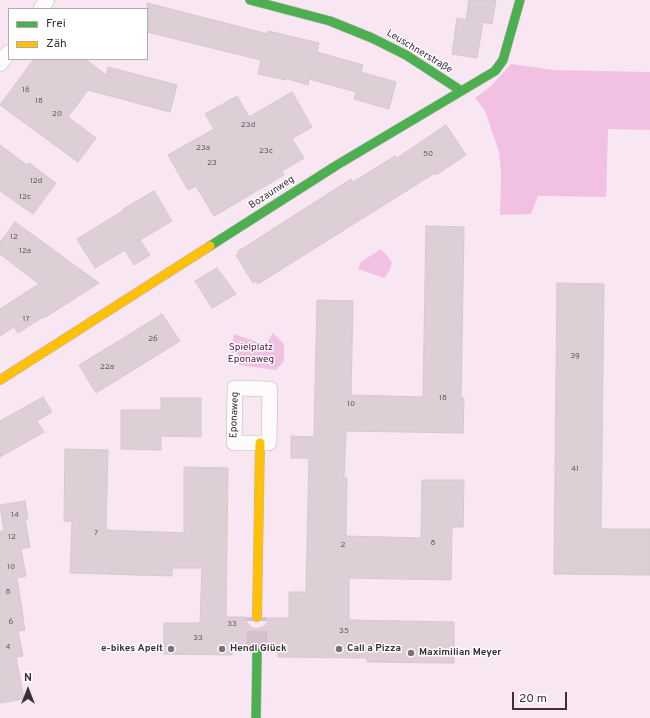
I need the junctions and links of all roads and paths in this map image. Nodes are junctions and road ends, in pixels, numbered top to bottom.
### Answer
1 (250, 0) edge
2 (520, 0) edge
3 (8, 53) edge
4 (0, 64) edge
5 (460, 90) junction
6 (0, 380) edge
7 (260, 443) dead end
8 (257, 617) tunnel mouth
9 (257, 652) tunnel mouth
10 (256, 718) edge

1 - 5 street, Leuschnerstraße
2 - 5 street, Bozaunweg
3 - 4 street
5 - 6 street, Bozaunweg
7 - 8 street
9 - 10 street

